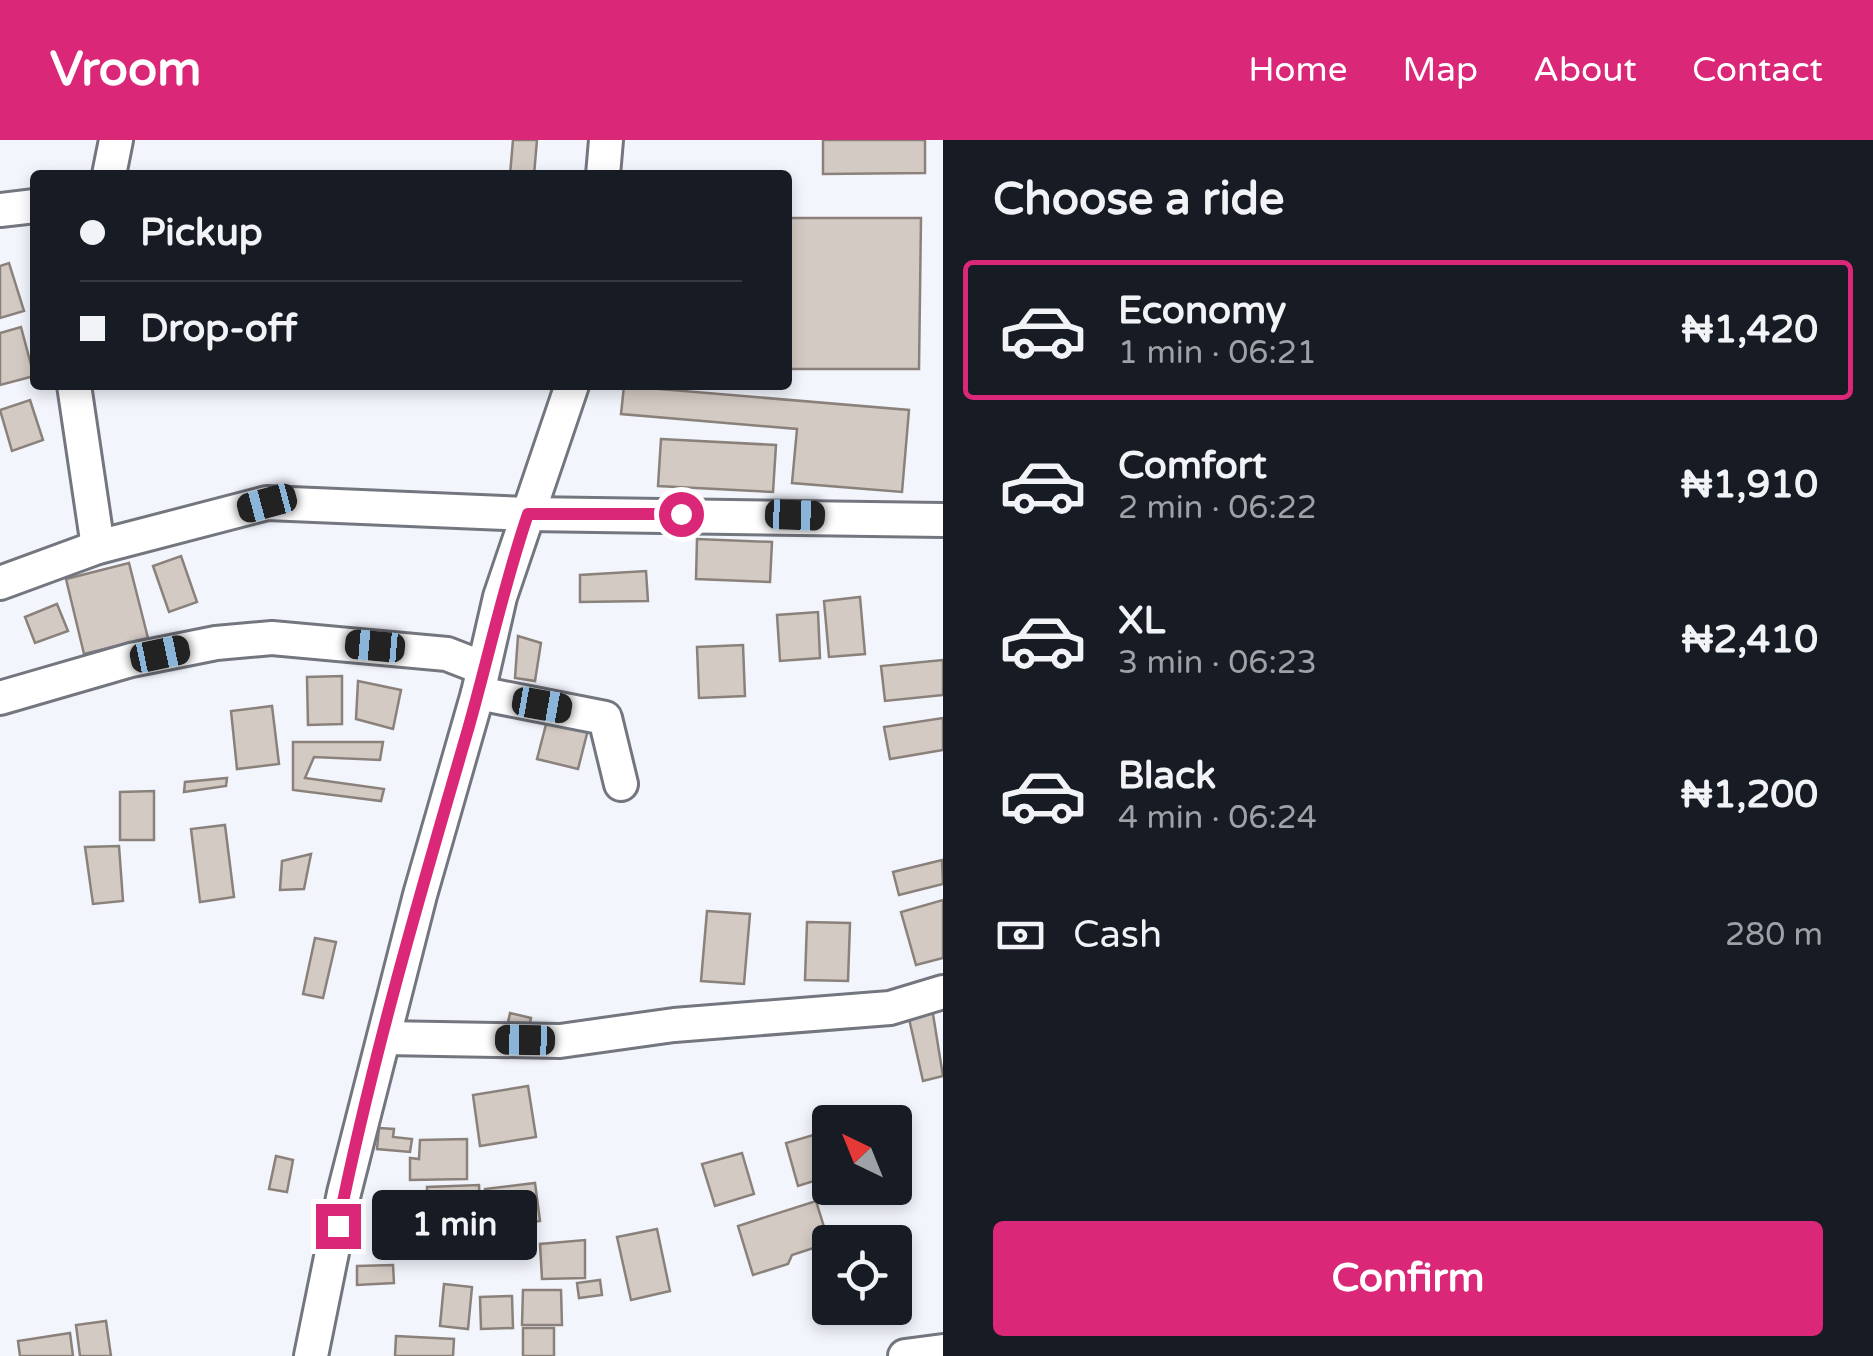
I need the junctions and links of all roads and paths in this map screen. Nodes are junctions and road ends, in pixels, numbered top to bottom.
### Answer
1 (116, 140) edge
2 (606, 140) edge
3 (110, 170) edge
4 (603, 170) edge
5 (30, 207) edge
6 (0, 210) edge
7 (75, 390) edge
8 (570, 390) edge
9 (528, 514) junction
10 (943, 520) edge
11 (98, 547) junction
12 (0, 583) edge
13 (481, 680) junction
14 (0, 698) edge
15 (621, 784) dead end
16 (943, 992) edge
17 (384, 1038) junction
18 (943, 1351) edge
19 (312, 1356) edge
20 (905, 1356) edge

1 - 3 street
2 - 4 street
5 - 6 street
7 - 11 street
8 - 9 street
9 - 10 street
9 - 11 street
9 - 13 street
11 - 12 street
13 - 14 street
13 - 15 street
13 - 17 street
16 - 17 street
17 - 19 street
18 - 20 street

